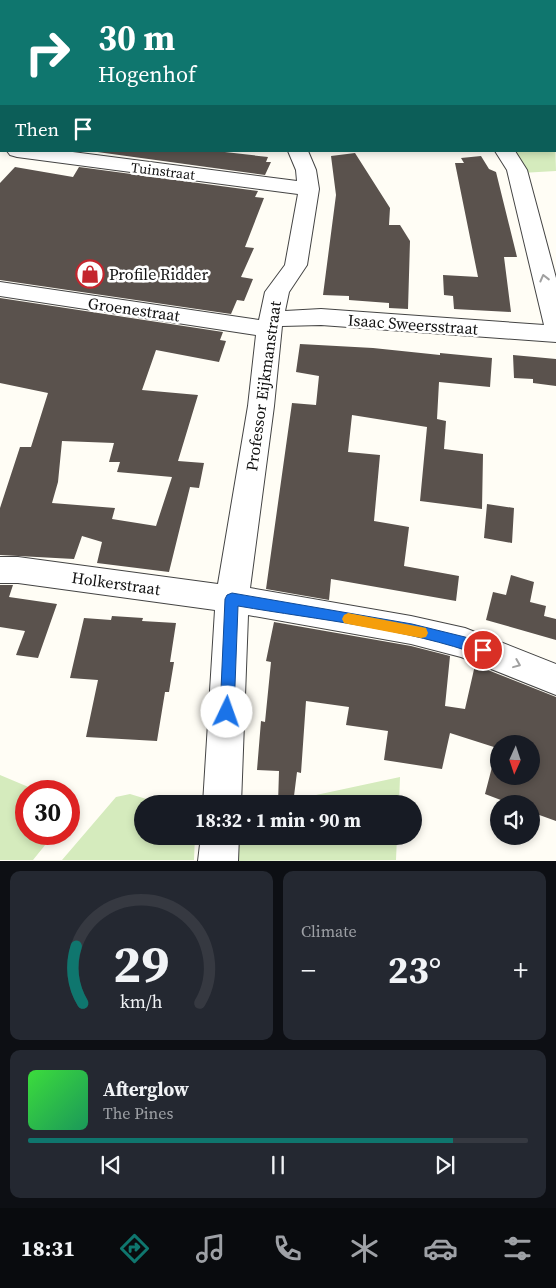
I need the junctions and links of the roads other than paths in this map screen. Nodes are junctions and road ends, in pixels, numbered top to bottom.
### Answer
1 (24, 152) edge
2 (298, 152) edge
3 (505, 152) edge
4 (309, 190) junction
5 (0, 289) edge
6 (270, 324) junction
7 (556, 325) edge
8 (556, 334) edge
9 (0, 570) edge
10 (232, 599) junction
11 (556, 680) edge
12 (222, 795) edge
13 (219, 845) edge
14 (218, 860) edge

1 - 4 street, Tuinstraat
2 - 4 street, Professor Eijkmanstraat
7 -> 3 street
4 - 6 street, Professor Eijkmanstraat
5 - 6 street, Groenestraat
6 - 8 street, Isaac Sweersstraat
6 - 10 street, Professor Eijkmanstraat
9 - 10 street, Holkerstraat
10 -> 11 street, Holkerstraat
10 - 12 street, Professor Eijkmanstraat
13 - 14 street

